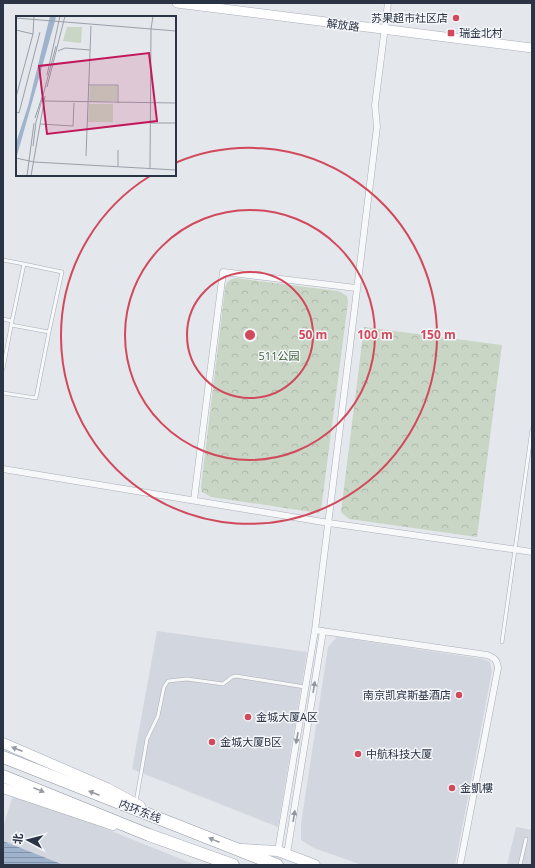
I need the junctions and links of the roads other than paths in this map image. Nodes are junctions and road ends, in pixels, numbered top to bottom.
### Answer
1 (177, 3) edge
2 (388, 3) edge
3 (224, 6) edge
4 (384, 30) junction
5 (532, 48) edge
6 (3, 260) edge
7 (24, 264) junction
8 (356, 288) junction
9 (3, 319) edge
10 (12, 321) junction
11 (11, 325) junction
12 (49, 332) junction
13 (3, 369) edge
14 (3, 393) edge
15 (532, 429) edge
16 (3, 469) edge
17 (194, 500) junction
18 (329, 522) junction
19 (516, 549) junction
20 (532, 552) edge
21 (315, 630) junction
22 (323, 632) junction
23 (502, 642) dead end
24 (306, 688) junction
25 (3, 743) edge
26 (3, 757) edge
27 (3, 776) edge
28 (3, 788) edge
29 (135, 804) junction
30 (171, 823) junction
31 (149, 835) junction
32 (526, 839) dead end
33 (234, 848) junction
34 (283, 853) junction
35 (230, 864) edge
36 (277, 865) edge
37 (315, 865) edge
38 (460, 865) edge
39 (520, 865) edge

1 - 3 street, 解放路
2 - 4 street
3 - 4 street, 解放路
4 - 5 street, 解放路
4 - 8 street
6 - 7 lane
7 - 10 lane
7 - 12 lane
8 - 17 street
8 - 18 street
9 - 10 lane
10 - 11 lane
11 - 12 lane
11 - 13 lane
12 - 14 lane
15 - 19 lane
16 - 17 street
17 - 18 street
18 - 19 street
18 - 21 street
19 - 20 street
19 - 23 lane
21 - 22 street
21 - 24 street
34 -> 22 street
22 - 38 street
24 - 29 lane
24 -> 34 street
29 -> 25 main road
30 -> 26 highway, 内环东线
27 -> 31 highway, 内环东线
28 - 31 main road
29 - 30 main road
33 -> 30 highway, 内环东线
31 - 35 highway, 内环东线
32 - 39 lane
33 - 34 main road
33 - 36 highway, 内环东线
34 - 37 main road

